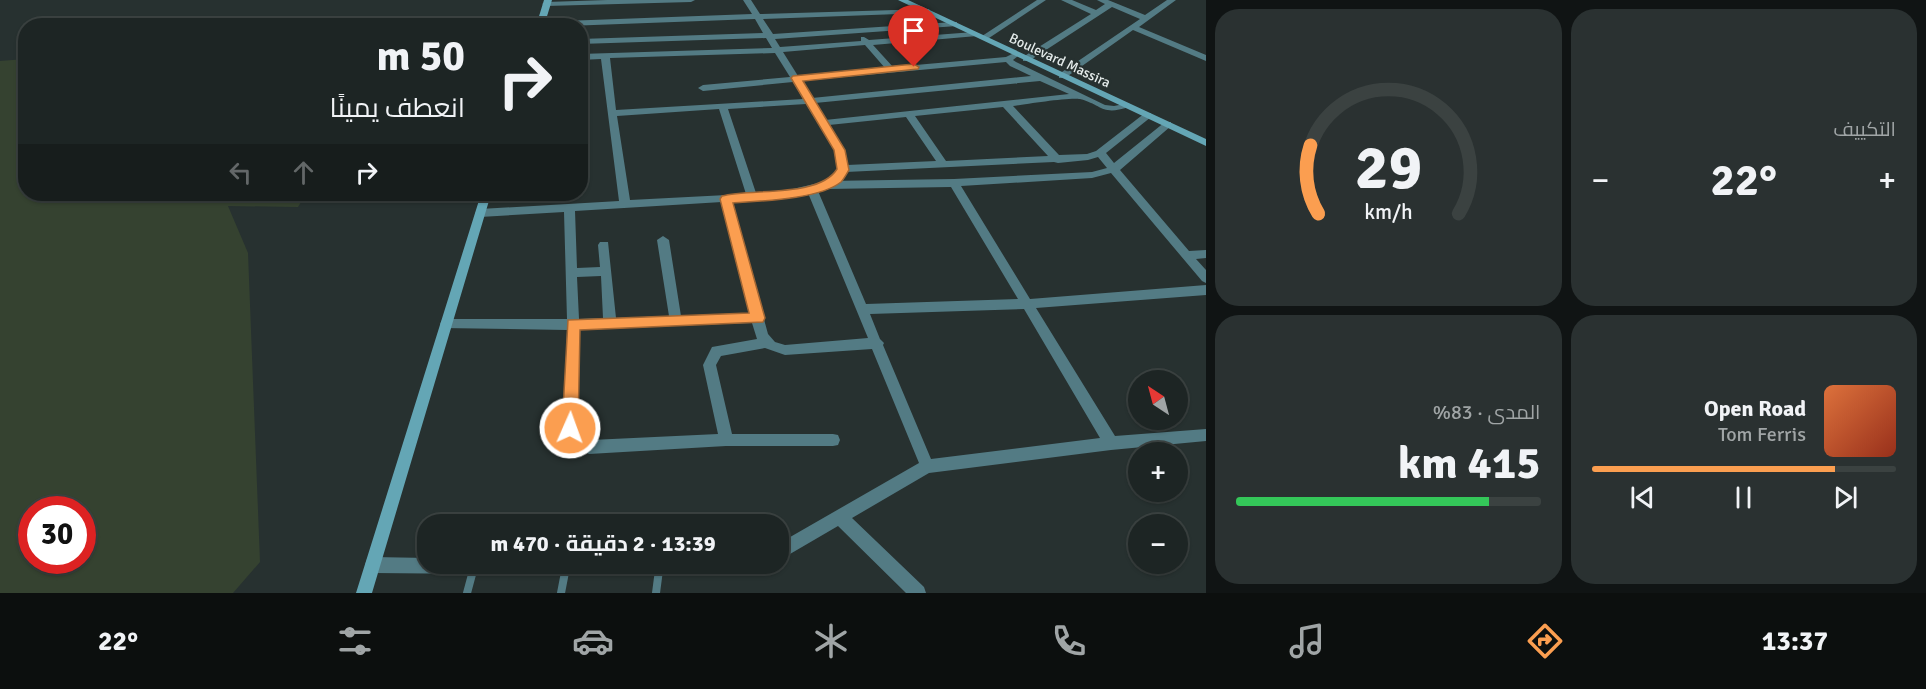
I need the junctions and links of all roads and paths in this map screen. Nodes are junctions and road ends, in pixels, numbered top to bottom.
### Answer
1 (691, 0) edge
2 (747, 0) edge
3 (903, 0) edge
4 (1065, 0) edge
5 (1101, 0) edge
6 (1172, 0) edge
7 (1036, 1) edge
8 (547, 2) edge
9 (1111, 4) junction
10 (926, 11) junction
11 (1096, 13) junction
12 (758, 17) junction
13 (542, 18) edge
14 (1145, 18) junction
15 (588, 23) edge
16 (954, 24) junction
17 (1132, 27) junction
18 (856, 31) junction
19 (770, 36) junction
20 (979, 36) junction
21 (588, 42) edge
22 (868, 43) junction
23 (778, 50) junction
24 (605, 56) junction
25 (588, 57) edge
26 (1012, 57) junction
27 (1206, 58) edge
28 (1026, 59) junction
29 (891, 69) junction
30 (1062, 76) junction
31 (796, 78) junction
32 (1040, 78) junction
33 (703, 88) dead end
34 (1079, 96) junction
35 (810, 101) junction
36 (1006, 104) junction
37 (1126, 105) junction
38 (723, 107) junction
39 (612, 113) junction
40 (909, 114) junction
41 (1148, 115) junction
42 (823, 123) junction
43 (1168, 124) junction
44 (1206, 142) edge
45 (1100, 153) junction
46 (1058, 160) junction
47 (944, 165) junction
48 (843, 170) junction
49 (1114, 170) junction
50 (954, 183) junction
51 (827, 185) junction
52 (812, 189) junction
53 (753, 197) junction
54 (726, 199) junction
55 (484, 201) edge
56 (625, 204) junction
57 (569, 207) junction
58 (480, 213) junction
59 (663, 240) dead end
60 (604, 245) dead end
61 (1206, 254) edge
62 (1188, 255) junction
63 (605, 271) junction
64 (572, 273) junction
65 (1206, 278) edge
66 (1206, 290) edge
67 (1027, 303) junction
68 (863, 309) junction
69 (758, 318) junction
70 (676, 321) junction
71 (610, 323) junction
72 (446, 324) junction
73 (573, 324) junction
74 (766, 342) junction
75 (878, 343) junction
76 (1206, 435) edge
77 (726, 440) junction
78 (833, 440) dead end
79 (1111, 443) junction
80 (927, 466) junction
81 (840, 517) junction
82 (789, 546) edge
83 (373, 565) junction
84 (417, 565) edge
85 (472, 574) edge
86 (565, 574) edge
87 (658, 574) edge
88 (364, 593) edge
89 (467, 593) edge
90 (561, 593) edge
91 (656, 593) edge
92 (918, 593) edge

1 - 8 street
2 - 12 street
3 - 10 street, Boulevard Massira
4 - 11 street
5 - 9 street
6 - 14 street
7 - 20 street
8 - 13 street
9 - 11 street
9 - 14 street
10 - 12 street
10 - 16 street, Boulevard Massira
11 - 28 street
12 - 15 street
12 - 19 street
14 - 17 street
16 - 18 street
16 - 20 street, Boulevard Massira
17 - 27 street
17 - 30 street
18 - 19 street
18 - 22 street
19 - 21 street
19 - 23 street
20 - 22 street
20 - 26 street, Boulevard Massira
22 - 23 street
22 - 29 street
23 - 24 street
23 - 31 street
24 - 25 street
24 - 39 street
26 - 28 street, Boulevard Massira
26 - 29 street
26 - 32 street
28 - 30 street, Boulevard Massira
29 - 31 street
30 - 37 street, Boulevard Massira
31 - 33 street
31 - 35 street
32 - 34 street
32 - 35 street
34 - 36 street
34 - 37 street
35 - 38 street
35 - 42 street
36 - 40 street
36 - 46 street
37 - 41 street, Boulevard Massira
38 - 39 street
38 - 53 street
39 - 56 street
40 - 42 street
40 - 47 street
41 - 43 street, Boulevard Massira
41 - 45 street
42 - 48 street
43 - 44 street, Boulevard Massira
43 - 49 street
45 - 46 street
45 - 49 street
46 - 47 street
47 - 48 street
48 - 51 street
49 - 50 street
49 - 62 street
50 - 51 street
50 - 67 street
51 - 52 street
52 - 53 street
52 - 68 street
53 - 54 street
54 - 56 street
54 - 69 street
55 - 58 street
56 - 57 street
57 - 58 street
57 - 64 street
58 - 72 street
59 - 70 street
60 - 63 street
61 - 62 street
62 - 65 street
63 - 64 street
63 - 71 street
64 - 73 street
66 - 67 street
67 - 68 street
67 - 79 street
68 - 75 street
69 - 70 street
69 - 74 street
70 - 71 street
71 - 73 street
72 - 73 street
72 - 83 street
73 - 77 street
74 - 75 street
74 - 77 street
75 - 80 street
76 - 79 street
77 - 78 street
79 - 80 street
80 - 81 street
81 - 82 street
81 - 92 street
83 - 84 street
83 - 88 street
85 - 89 lane
86 - 90 lane
87 - 91 lane

